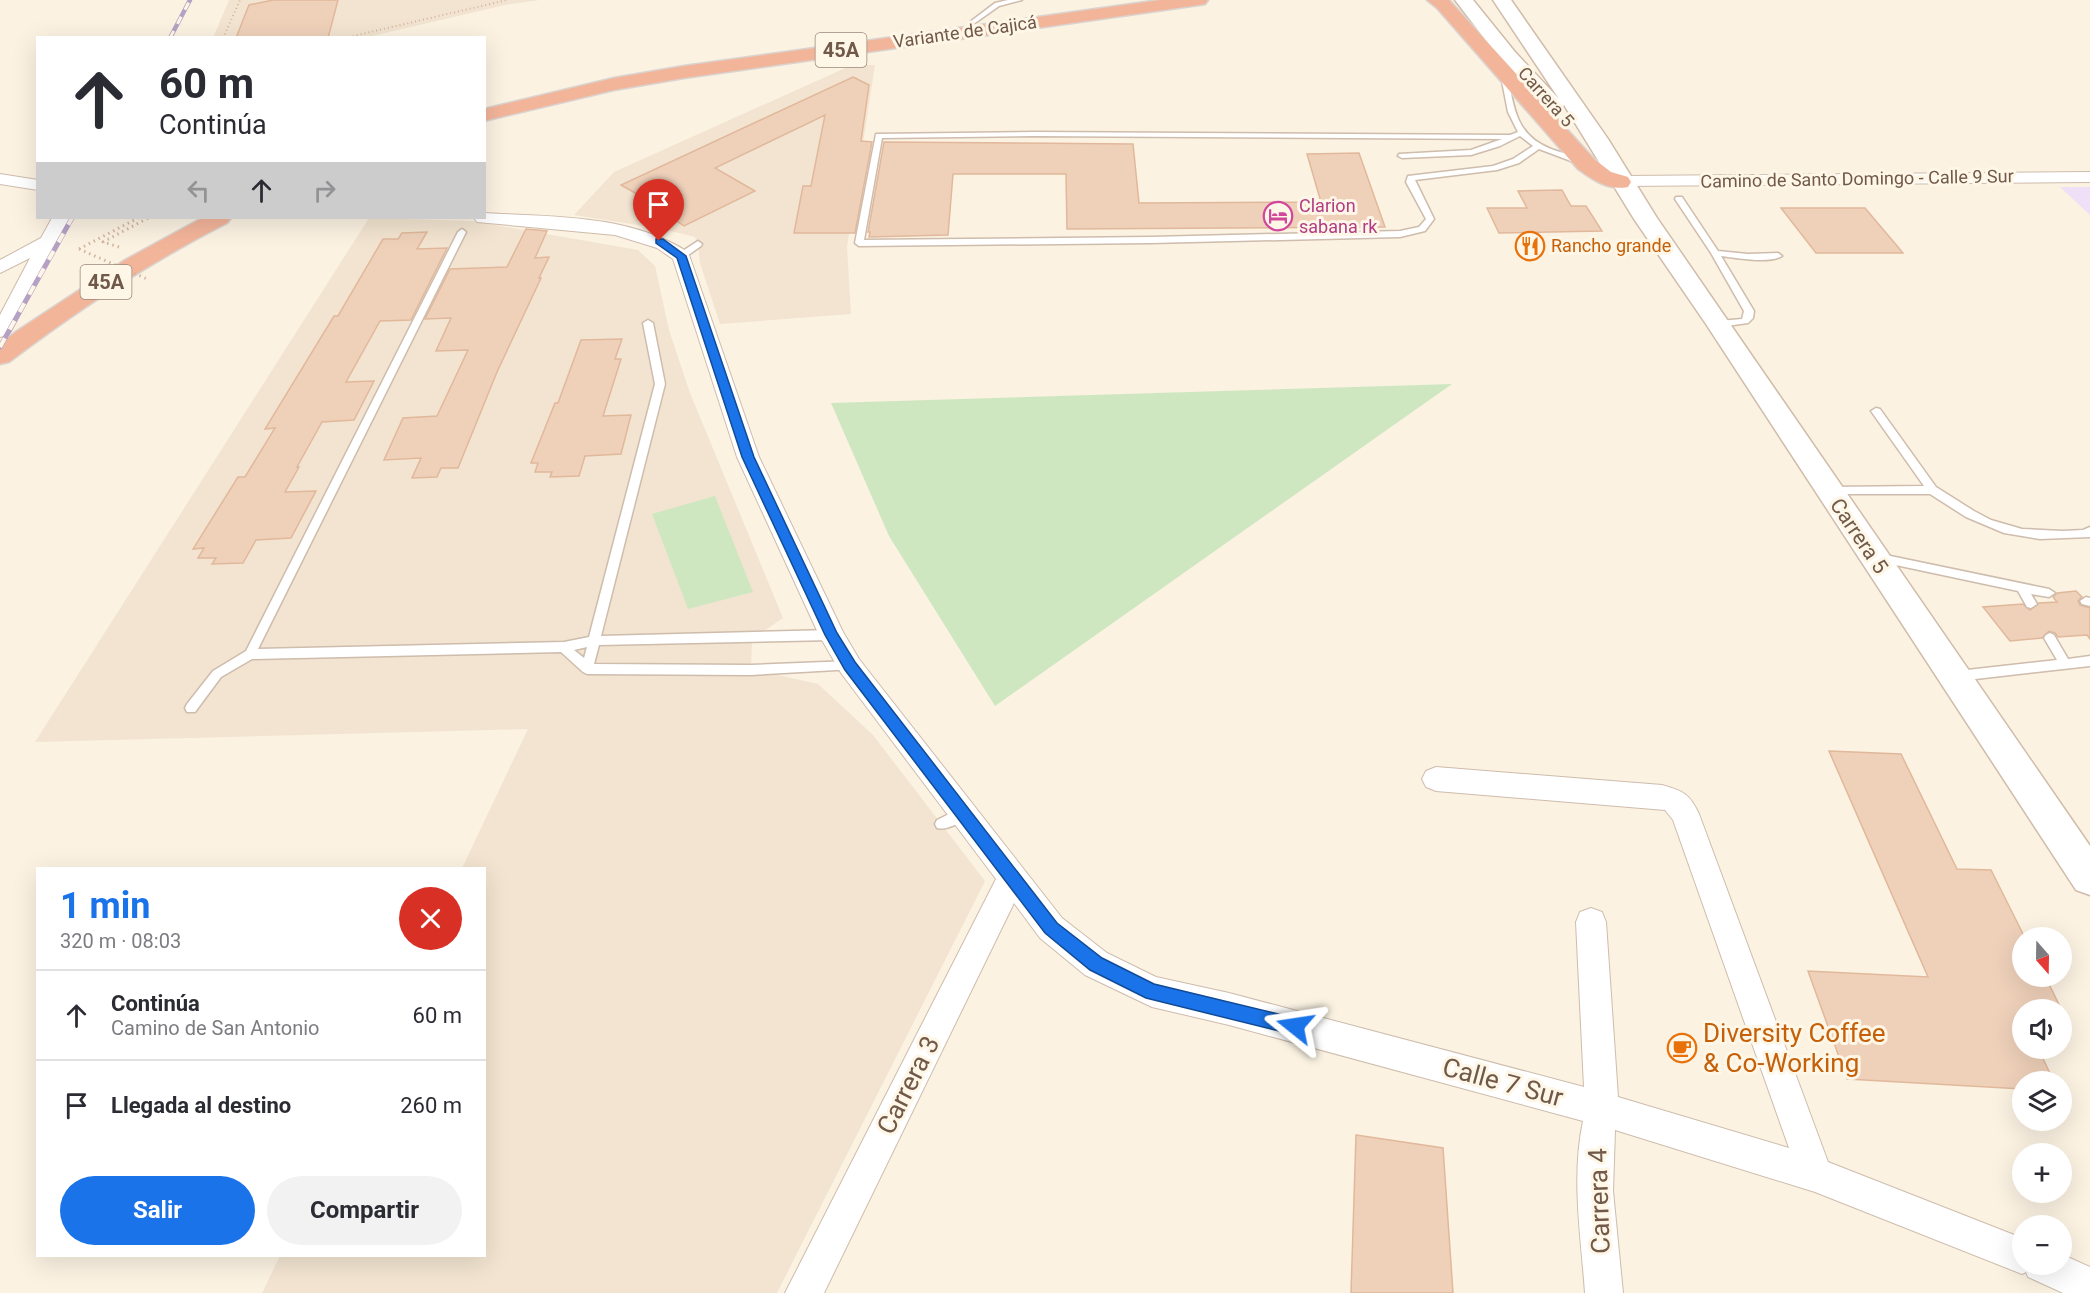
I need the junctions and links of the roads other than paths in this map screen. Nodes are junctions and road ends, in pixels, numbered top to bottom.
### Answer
1 (1019, 0) edge
2 (1111, 0) edge
3 (1199, 0) edge
4 (1436, 0) edge
5 (1464, 0) edge
6 (1502, 0) edge
7 (998, 2) edge
8 (972, 21) junction
9 (1502, 69) junction
10 (486, 102) edge
11 (486, 115) edge
12 (1520, 134) junction
13 (1511, 137) junction
14 (1536, 147) junction
15 (1402, 156) dead end
16 (1586, 164) junction
17 (2089, 178) edge
18 (0, 179) edge
19 (36, 185) edge
20 (1625, 185) junction
21 (1679, 199) dead end
22 (486, 218) edge
23 (62, 219) edge
24 (186, 219) edge
25 (217, 219) edge
26 (462, 232) dead end
27 (51, 240) junction
28 (1715, 253) junction
29 (1778, 256) dead end
30 (0, 267) edge
31 (648, 323) dead end
32 (1719, 324) junction
33 (1, 331) edge
34 (0, 356) edge
35 (1875, 411) dead end
36 (1932, 490) junction
37 (1828, 491) junction
38 (2090, 531) edge
39 (1872, 556) junction
40 (2022, 588) junction
41 (2049, 593) dead end
42 (2031, 604) dead end
43 (832, 635) junction
44 (2050, 638) dead end
45 (594, 641) junction
46 (564, 647) junction
47 (250, 654) junction
48 (2090, 661) edge
49 (2065, 664) junction
50 (850, 666) junction
51 (587, 669) junction
52 (1954, 676) junction
53 (191, 708) dead end
54 (1436, 779) dead end
55 (963, 813) junction
56 (942, 824) dead end
57 (1012, 877) junction
58 (2090, 878) edge
59 (1591, 922) dead end
60 (1602, 1109) junction
61 (1815, 1174) junction
62 (2012, 1252) edge
63 (2066, 1275) edge
64 (2090, 1286) edge
65 (804, 1293) edge
66 (1604, 1293) edge

1 - 7 lane
2 - 8 highway, Variante de Cajicá / 45A
3 - 11 highway, Variante de Cajicá / 45A
4 - 9 highway
5 - 20 main road, Carrera 5
6 - 20 main road, Carrera 5
7 - 8 lane
8 - 10 highway, Variante de Cajicá / 45A
9 - 12 lane
9 - 16 highway
12 - 13 lane
12 - 14 lane
13 - 14 lane
13 - 15 lane
14 - 16 lane
16 - 20 highway
17 - 20 street, Camino de Santo Domingo - Calle 9 Sur
18 - 19 street
20 - 32 main road, Carrera 5
21 - 28 lane
22 - 43 street, Calle 7 Sur
23 - 27 street
24 - 33 highway, 45A
25 - 34 highway, 45A
26 - 47 lane
27 - 30 street
27 - 33 street
28 - 29 lane
28 - 32 lane
31 - 45 lane
32 - 37 main road, Carrera 5
35 - 36 lane
36 - 37 lane
36 - 38 lane
37 - 39 main road, Carrera 5
39 - 40 lane
39 - 52 main road, Carrera 5
40 - 41 lane
40 - 42 lane
43 - 45 lane
43 - 50 street, Calle 7 Sur
44 - 49 lane
45 - 46 lane
45 - 51 lane
46 - 47 lane
46 - 51 lane
47 - 53 lane
48 - 49 lane
49 - 52 lane
50 - 51 lane
50 - 55 street, Calle 7 Sur
52 - 58 main road, Carrera 5
54 - 61 street
55 - 56 lane
55 - 57 street, Calle 7 Sur
57 - 60 street, Calle 7 Sur
57 - 65 street, Carrera 3
59 - 60 street, Carrera 4
60 - 61 street, Calle 7 Sur
60 - 66 street, Carrera 4
61 - 62 street, Calle 7 Sur
63 - 64 street

